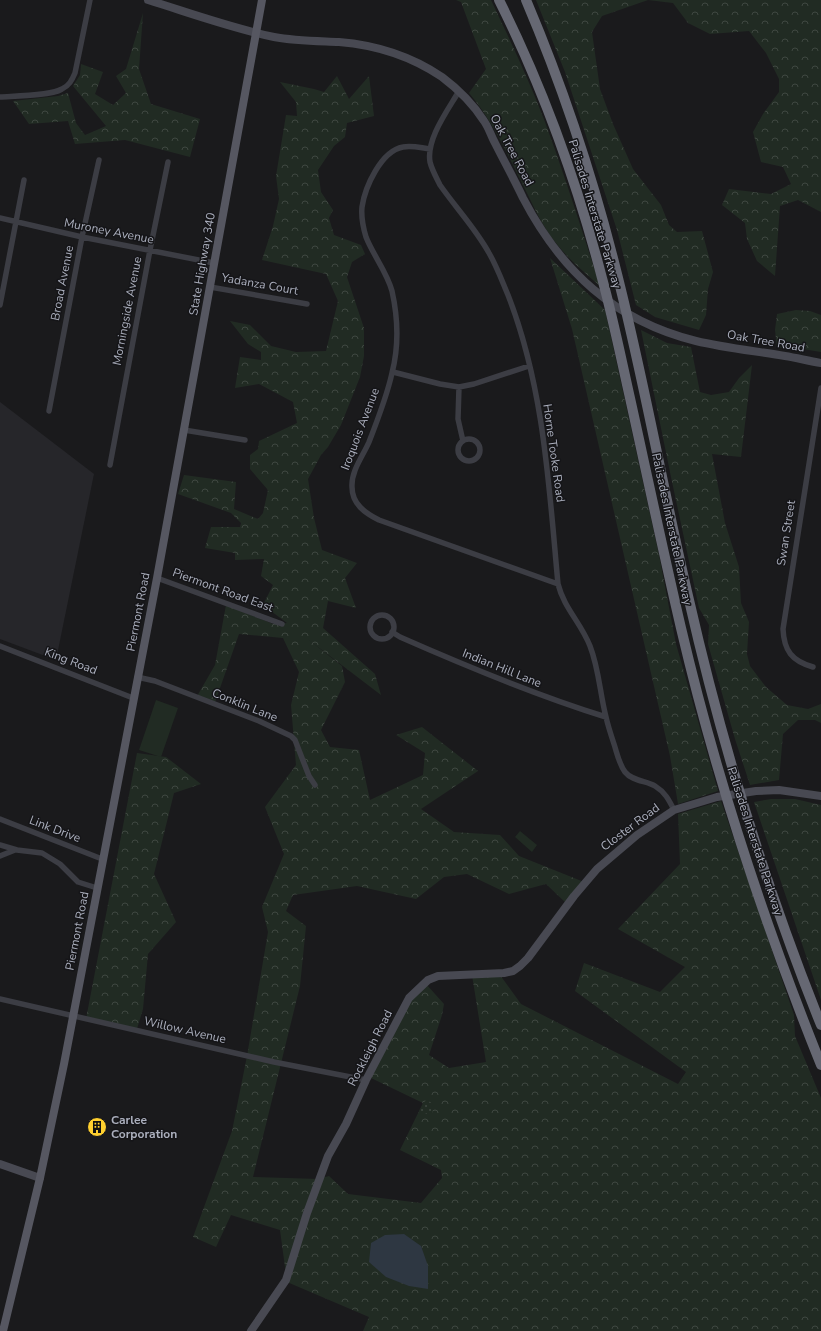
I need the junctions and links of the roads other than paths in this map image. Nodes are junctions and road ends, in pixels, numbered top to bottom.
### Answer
1 (90, 0) edge
2 (148, 0) edge
3 (262, 0) edge
4 (499, 0) edge
5 (526, 0) edge
6 (256, 33) junction
7 (458, 91) junction
8 (0, 97) edge
9 (430, 149) junction
10 (100, 160) dead end
11 (168, 162) dead end
12 (24, 180) dead end
13 (0, 218) edge
14 (15, 221) junction
15 (82, 237) junction
16 (150, 250) junction
17 (214, 263) junction
18 (210, 287) junction
19 (0, 304) edge
20 (307, 304) dead end
21 (821, 363) edge
22 (529, 366) junction
23 (393, 372) junction
24 (459, 387) junction
25 (821, 388) edge
26 (49, 411) dead end
27 (184, 430) junction
28 (245, 440) dead end
29 (463, 440) junction
30 (110, 465) dead end
31 (165, 533) joint
32 (157, 578) junction
33 (558, 584) junction
34 (282, 624) dead end
35 (392, 632) junction
36 (0, 646) edge
37 (813, 667) dead end
38 (137, 677) junction
39 (133, 698) junction
40 (606, 717) junction
41 (315, 785) dead end
42 (821, 796) edge
43 (674, 810) junction
44 (0, 819) edge
45 (0, 845) edge
46 (15, 850) junction
47 (0, 856) edge
48 (102, 859) junction
49 (597, 869) joint
50 (97, 888) junction
51 (0, 999) edge
52 (73, 1016) junction
53 (821, 1025) edge
54 (821, 1065) edge
55 (366, 1080) junction
56 (0, 1164) edge
57 (40, 1178) junction
58 (3, 1331) edge
59 (251, 1331) edge

1 - 8 street
2 - 6 street, Oak Tree Road
3 - 6 main road, State Highway 340
4 - 54 highway, Palisades Interstate Parkway
5 - 53 highway, Palisades Interstate Parkway
6 - 7 street, Oak Tree Road
6 - 17 main road, State Highway 340
7 - 9 street, Horne Tooke Road
7 - 21 street, Oak Tree Road
9 - 22 street, Horne Tooke Road
9 - 23 street, Iroquois Avenue
10 - 15 street, Broad Avenue
11 - 16 street, Morningside Avenue
12 - 14 street
13 - 14 street, Muroney Avenue
14 - 15 street, Muroney Avenue
14 - 19 street
15 - 16 street, Muroney Avenue
15 - 26 street, Broad Avenue
16 - 17 street, Muroney Avenue
16 - 30 street, Morningside Avenue
17 - 18 main road, State Highway 340
18 - 20 street, Yadanza Court
18 - 27 main road, State Highway 340
22 - 24 street
22 - 33 street, Horne Tooke Road
23 - 24 street
23 - 33 street, Iroquois Avenue
24 - 29 street
25 - 37 street, Swan Street
27 - 28 street
27 - 31 main road, State Highway 340
29 - 29 street
31 - 32 main road, Piermont Road
32 - 34 street, Piermont Road East
32 - 38 main road, Piermont Road
33 - 40 street, Horne Tooke Road
35 - 35 street
35 - 40 street, Indian Hill Lane
36 - 39 street, King Road
38 - 39 main road, Piermont Road
38 - 41 street, Conklin Lane
39 - 48 main road, Piermont Road
40 - 43 street, Horne Tooke Road
42 - 43 street, Closter Road
43 - 49 street, Closter Road
44 - 48 street, Link Drive
45 - 46 street
46 - 47 street
46 - 50 street
48 - 50 main road, Piermont Road
49 - 55 street, Rockleigh Road
50 - 52 main road, Piermont Road
51 - 52 street, Willow Avenue
52 - 55 street, Willow Avenue
52 - 57 main road, Piermont Road
55 - 59 street, Rockleigh Road
56 - 57 street
57 - 58 main road, Piermont Road

